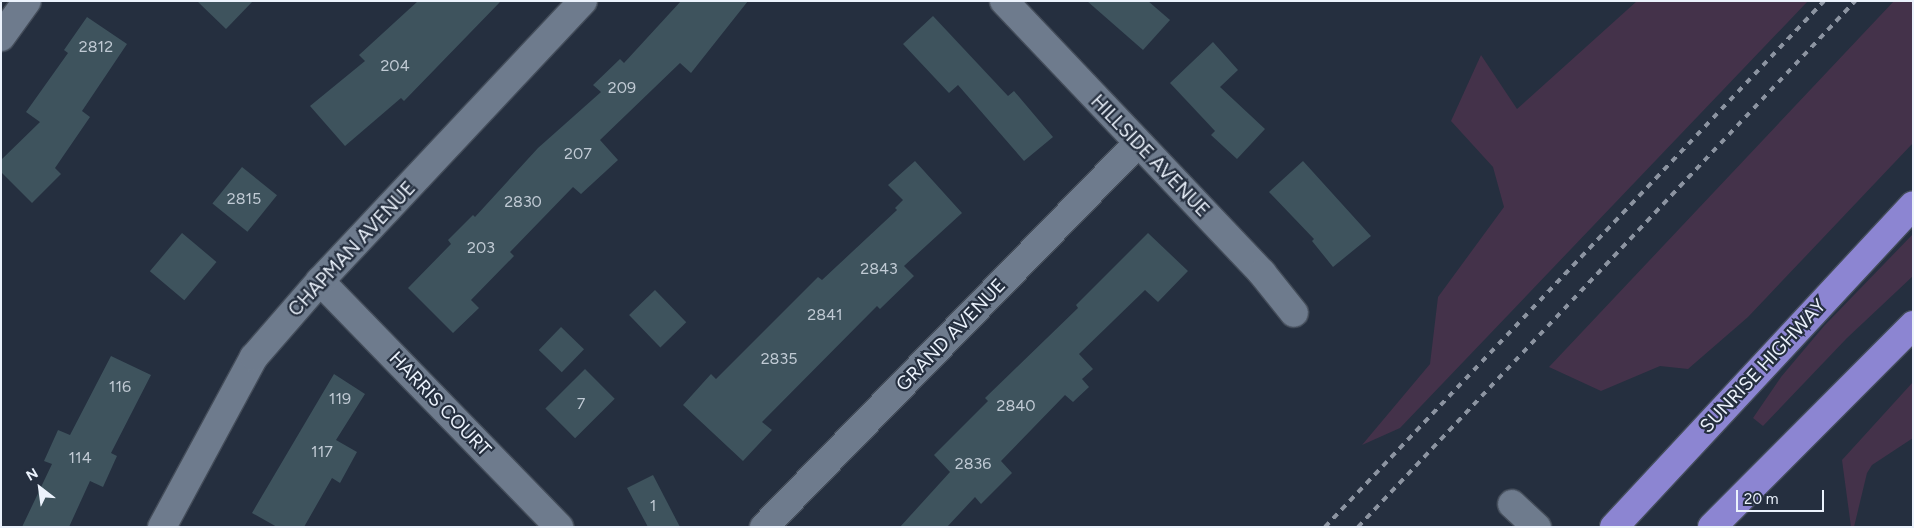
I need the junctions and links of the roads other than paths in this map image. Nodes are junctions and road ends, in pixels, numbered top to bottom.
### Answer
1 (27, 1) edge
2 (582, 1) edge
3 (1004, 1) edge
4 (1, 37) edge
5 (1137, 144) junction
6 (1913, 205) edge
7 (320, 281) junction
8 (1294, 313) dead end
9 (1913, 325) edge
10 (1512, 504) dead end
11 (162, 527) edge
12 (559, 527) edge
13 (764, 527) edge
14 (1537, 527) edge
15 (1614, 527) edge
16 (1712, 527) edge

1 - 4 street
2 - 7 street, CHAPMAN AVENUE
3 - 5 street, HILLSIDE AVENUE
5 - 8 street, HILLSIDE AVENUE
5 - 13 street, GRAND AVENUE
6 - 15 highway, SUNRISE HIGHWAY
7 - 11 street, CHAPMAN AVENUE
7 - 12 street, HARRIS COURT
9 - 16 highway
10 - 14 street

